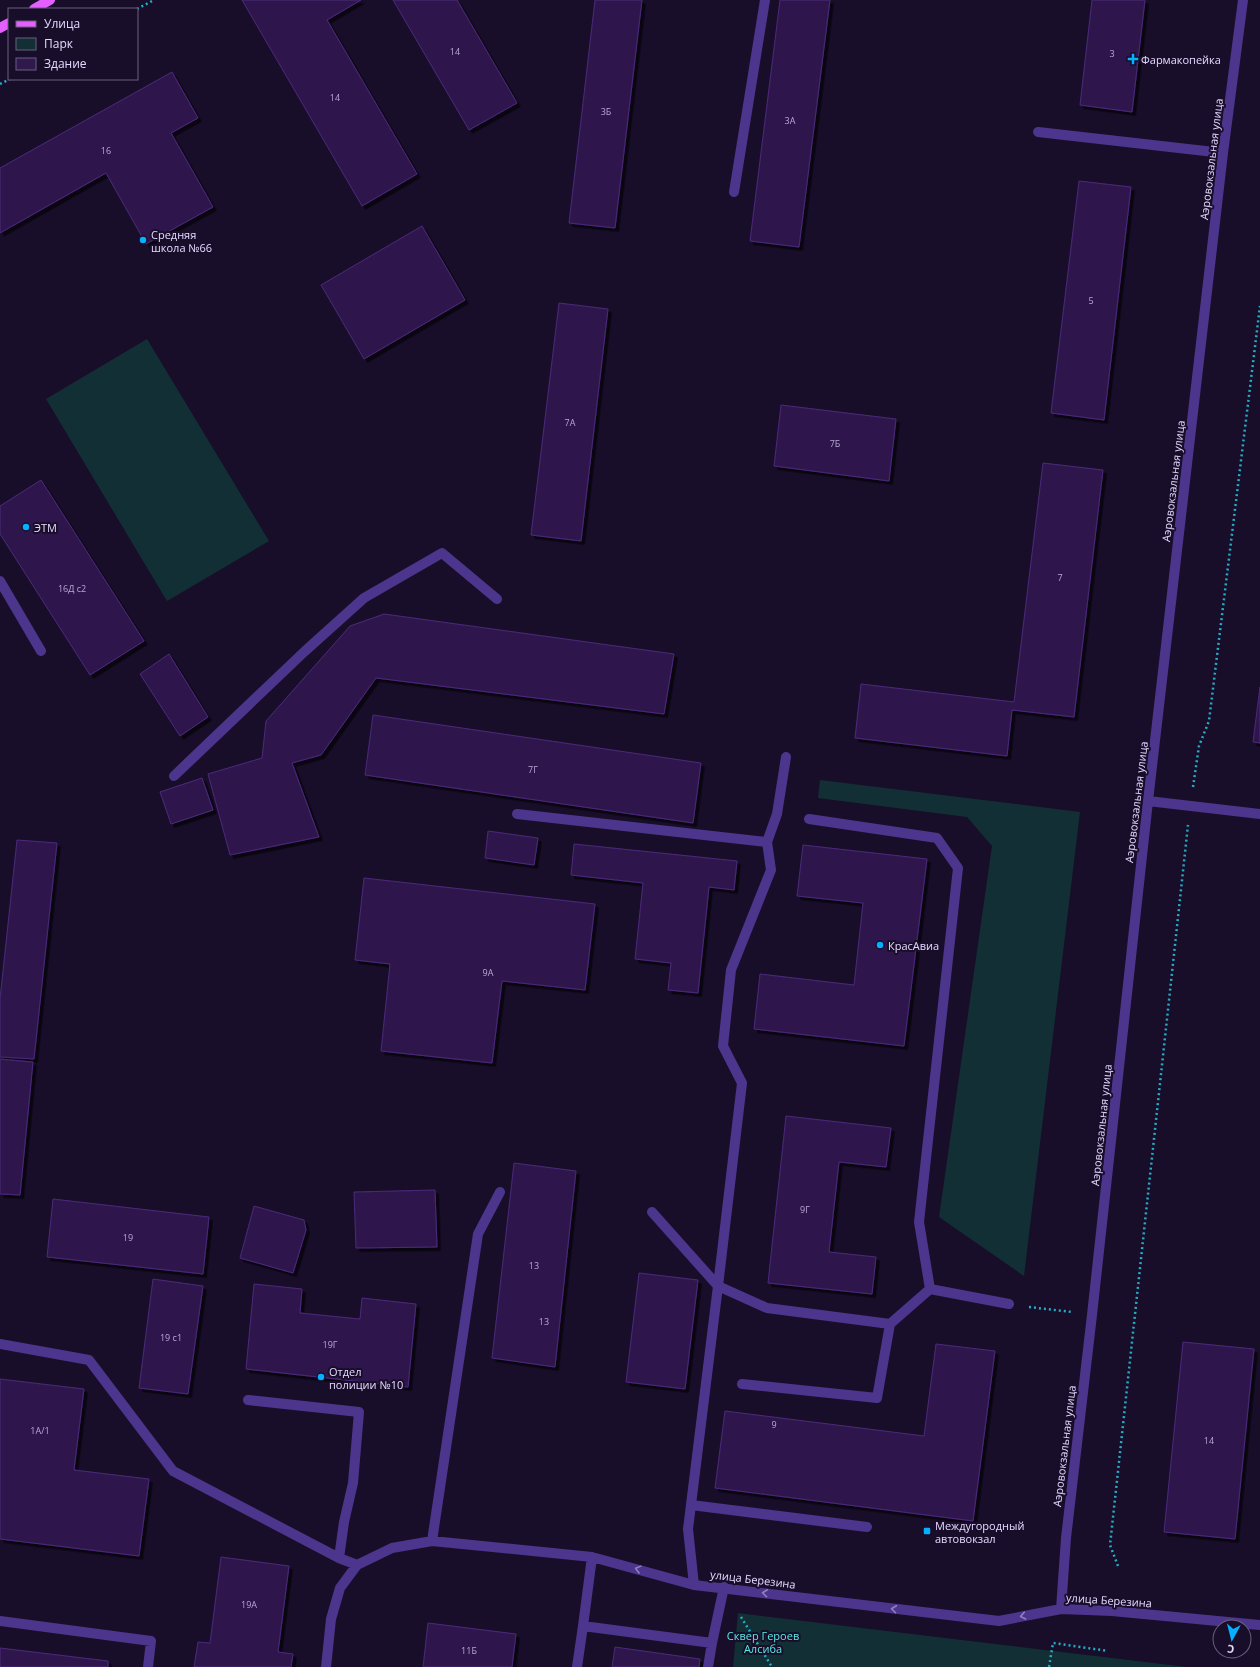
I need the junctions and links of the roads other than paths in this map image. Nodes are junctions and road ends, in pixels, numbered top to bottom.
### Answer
1 (50, 0) edge
2 (765, 0) edge
3 (1243, 0) edge
4 (36, 8) edge
5 (1038, 132) dead end
6 (1223, 153) junction
7 (734, 192) dead end
8 (0, 581) edge
9 (498, 598) dead end
10 (41, 652) dead end
11 (786, 757) dead end
12 (174, 776) dead end
13 (1148, 801) junction
14 (517, 814) dead end
15 (1260, 814) edge
16 (809, 819) dead end
17 (767, 842) junction
18 (500, 1192) dead end
19 (652, 1212) dead end
20 (718, 1286) junction
21 (930, 1289) junction
22 (1009, 1304) road end
23 (890, 1324) junction
24 (0, 1344) edge
25 (742, 1384) dead end
26 (248, 1400) dead end
27 (691, 1505) junction
28 (867, 1527) dead end
29 (432, 1541) junction
30 (592, 1557) junction
31 (339, 1558) junction
32 (357, 1565) junction
33 (694, 1585) junction
34 (724, 1587) junction
35 (1061, 1608) junction
36 (0, 1621) edge
37 (1260, 1625) edge
38 (583, 1626) junction
39 (712, 1643) junction
40 (148, 1667) edge
41 (326, 1667) edge
42 (578, 1667) edge
43 (708, 1667) edge

1 - 4 main road
2 - 7 street
3 - 6 street, Аэровокзальная улица
5 - 6 street
6 - 13 street, Аэровокзальная улица
8 - 10 street
9 - 12 street
11 - 17 street
13 - 15 street
13 - 35 street, Аэровокзальная улица
14 - 17 street
16 - 21 street
17 - 20 street
18 - 29 street
19 - 20 street
20 - 23 street
20 - 27 street
21 - 22 street
21 - 23 street
23 - 25 street
24 - 31 street
26 - 31 street
27 - 28 street
27 - 33 street
29 - 30 street, улица Березина
29 - 32 street, улица Березина
33 -> 30 street, улица Березина
30 - 38 street
31 - 32 street
32 - 41 street, улица Березина
33 - 34 street, улица Березина
35 -> 34 street, улица Березина
34 - 39 street
35 - 37 street, улица Березина
36 - 40 street
38 - 39 street
38 - 42 street
39 - 43 street

